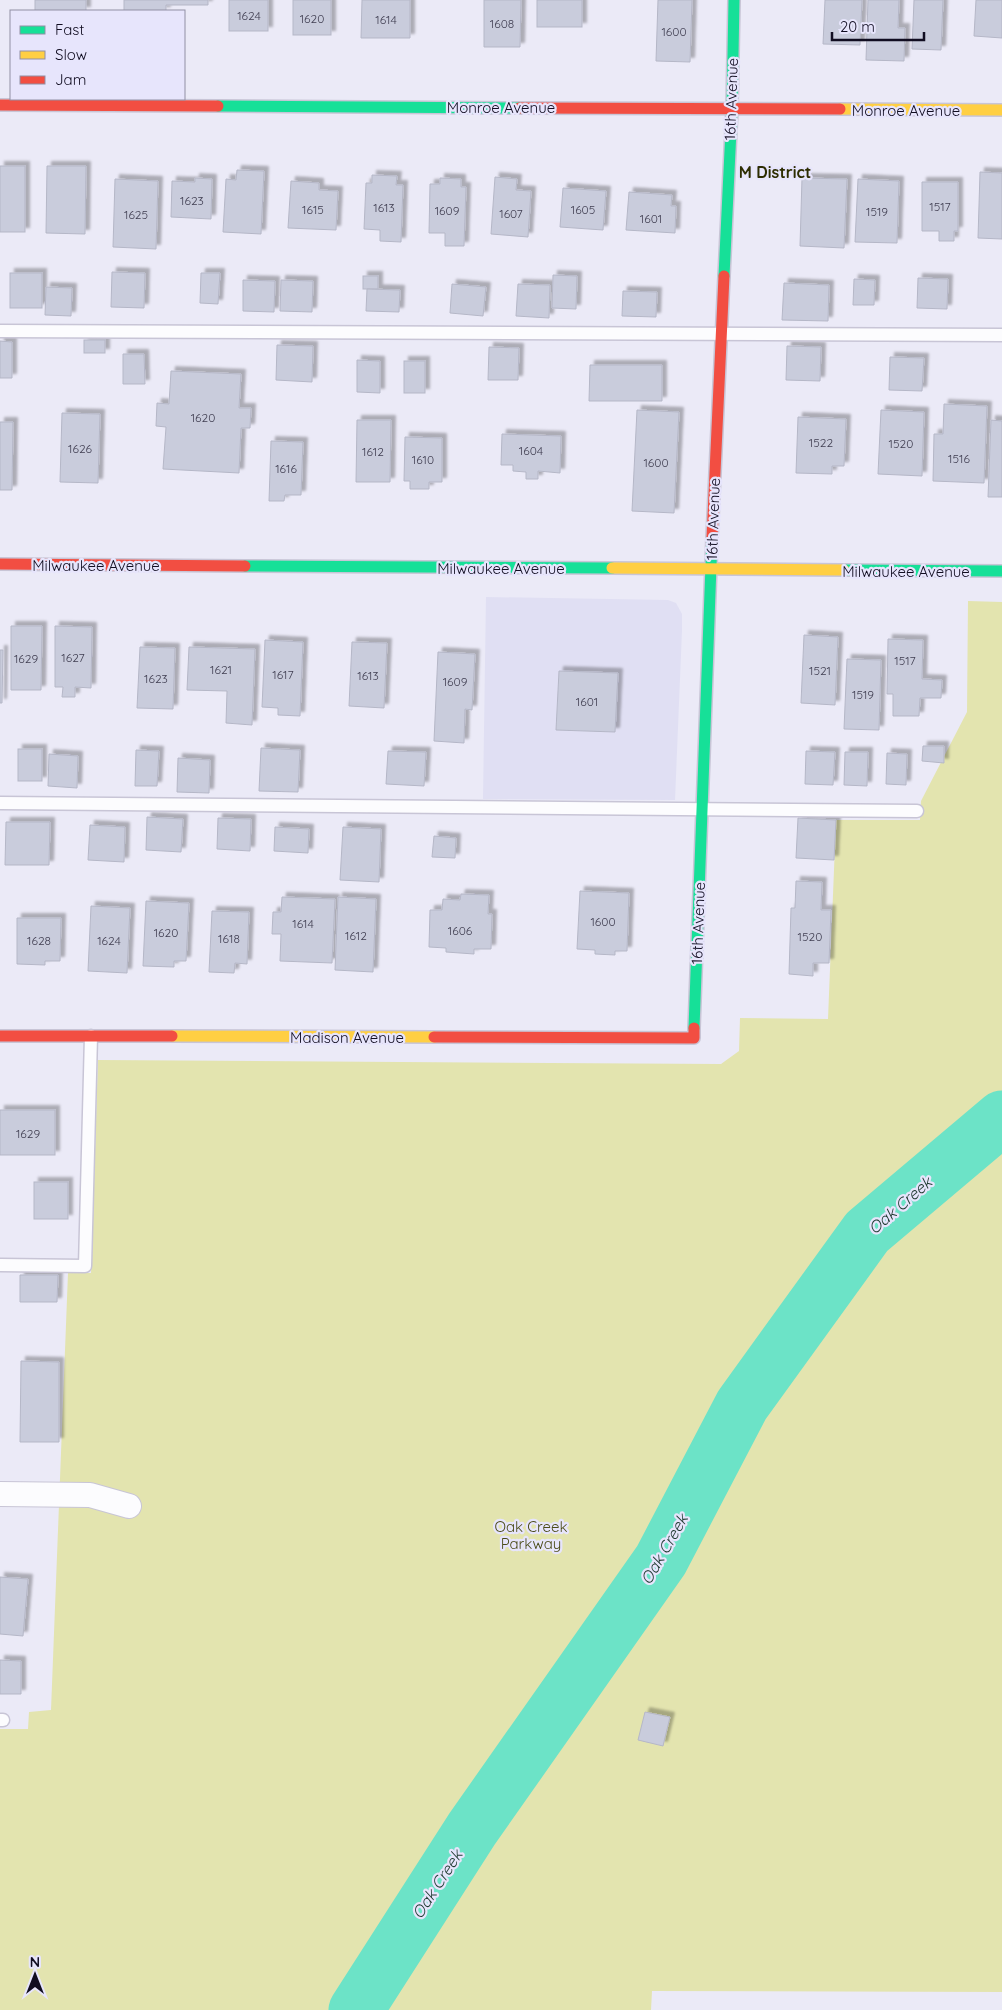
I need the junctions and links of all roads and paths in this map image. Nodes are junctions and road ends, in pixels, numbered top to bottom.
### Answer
1 (734, 0) edge
2 (0, 104) edge
3 (732, 109) junction
4 (1002, 110) edge
5 (0, 330) edge
6 (721, 332) junction
7 (1002, 335) edge
8 (0, 564) edge
9 (711, 569) junction
10 (1002, 571) edge
11 (0, 803) edge
12 (702, 808) junction
13 (917, 811) dead end
14 (0, 1036) edge
15 (91, 1036) junction
16 (694, 1038) joint
17 (0, 1266) edge
18 (0, 1494) edge
19 (129, 1506) dead end

1 - 3 street, 16th Avenue
2 - 3 street, Monroe Avenue
3 - 4 street, Monroe Avenue
3 - 6 street, 16th Avenue
5 - 6 lane
6 - 7 lane
6 - 9 street, 16th Avenue
8 - 9 street, Milwaukee Avenue
9 - 10 street, Milwaukee Avenue
9 - 12 street, 16th Avenue
11 - 12 lane
12 - 13 lane
12 - 16 street, 16th Avenue
14 - 15 street, Madison Avenue
15 - 16 street, Madison Avenue
15 - 17 lane
18 - 19 street

